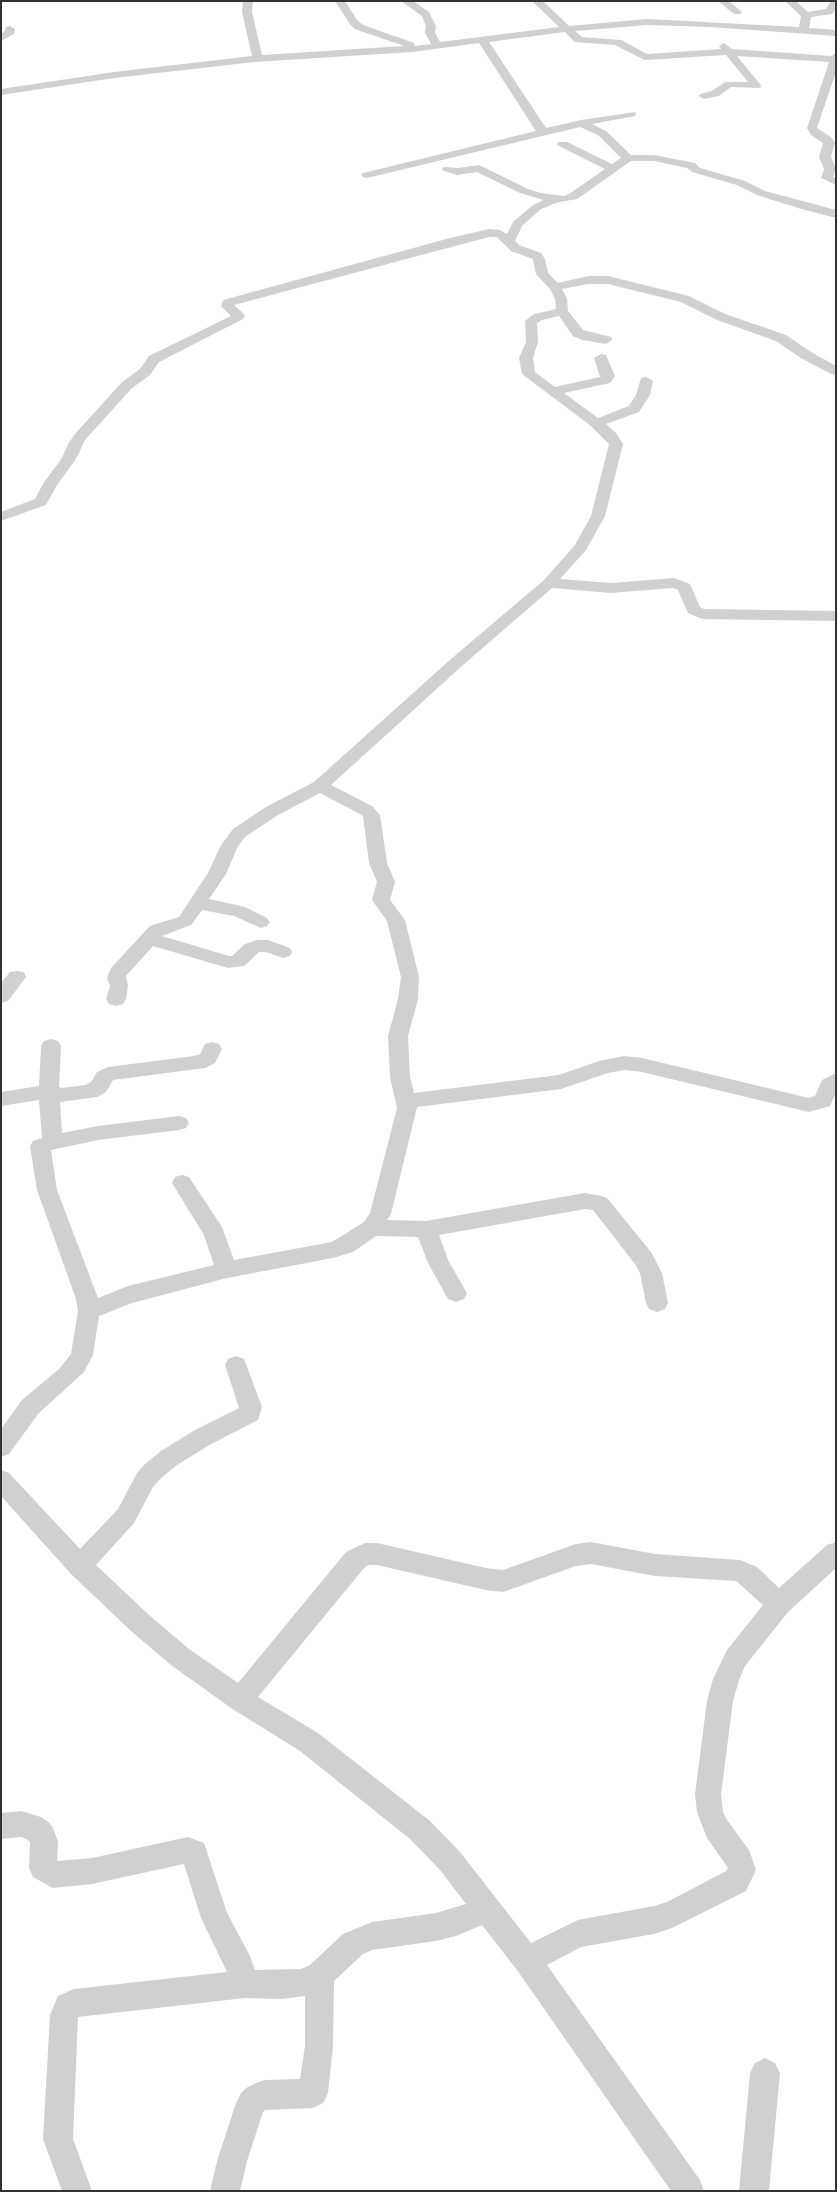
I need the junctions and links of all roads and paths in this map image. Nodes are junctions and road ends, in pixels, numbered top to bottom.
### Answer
1 (248, 1) edge
2 (340, 1) edge
3 (406, 1) edge
4 (537, 1) edge
5 (722, 1) edge
6 (790, 1) edge
7 (836, 1) edge
8 (806, 15) junction
9 (647, 22) junction
10 (710, 24) junction
11 (10, 29) dead end
12 (566, 29) junction
13 (804, 30) junction
14 (836, 33) edge
15 (1, 38) edge
16 (483, 41) junction
17 (437, 46) junction
18 (417, 48) junction
19 (727, 52) junction
20 (836, 58) edge
21 (258, 59) junction
22 (1, 92) edge
23 (704, 96) dead end
24 (630, 114) dead end
25 (581, 123) junction
26 (542, 131) junction
27 (563, 144) dead end
28 (628, 158) junction
29 (448, 169) dead end
30 (614, 169) junction
31 (367, 175) dead end
32 (836, 182) edge
33 (556, 199) junction
34 (831, 202) dead end
35 (818, 211) junction
36 (836, 214) edge
37 (509, 241) junction
38 (555, 287) junction
39 (562, 311) junction
40 (606, 340) dead end
41 (602, 358) dead end
42 (836, 371) edge
43 (646, 381) dead end
44 (555, 391) junction
45 (596, 423) junction
46 (1, 517) edge
47 (549, 583) junction
48 (836, 616) edge
49 (320, 786) junction
50 (198, 902) junction
51 (261, 922) dead end
52 (148, 938) junction
53 (282, 952) dead end
54 (17, 977) dead end
55 (1, 996) edge
56 (116, 999) dead end
57 (51, 1046) dead end
58 (212, 1049) dead end
59 (836, 1080) edge
60 (49, 1092) junction
61 (1, 1100) edge
62 (407, 1102) junction
63 (179, 1123) dead end
64 (54, 1142) junction
65 (182, 1183) dead end
66 (372, 1228) junction
67 (426, 1229) junction
68 (227, 1270) junction
69 (456, 1293) dead end
70 (657, 1303) dead end
71 (89, 1311) junction
72 (236, 1365) dead end
73 (1, 1447) edge
74 (1, 1480) edge
75 (836, 1554) edge
76 (80, 1566) junction
77 (779, 1604) junction
78 (240, 1700) junction
79 (1, 1826) edge
80 (488, 1908) junction
81 (527, 1960) junction
82 (320, 1975) junction
83 (245, 1984) junction
84 (765, 2073) dead end
85 (77, 2191) edge
86 (225, 2191) edge
87 (689, 2191) edge
88 (754, 2191) edge

1 - 21 street
2 - 18 street
3 - 17 street
4 - 12 street
5 - 9 street
6 - 8 street
7 - 8 street
8 - 13 street
9 - 10 street
9 - 12 street
10 - 13 street
10 - 19 street
11 - 15 street
12 - 16 street
12 - 19 street
13 - 14 street
16 - 17 street
16 - 26 street
17 - 18 street
18 - 21 street
19 - 20 street
19 - 23 street
20 - 32 street
21 - 22 street
24 - 25 street
25 - 26 street
25 - 28 street
26 - 31 street
27 - 30 street
28 - 30 street
28 - 35 street
29 - 33 street
30 - 33 street
33 - 37 street
34 - 35 street
35 - 36 street
37 - 38 street
37 - 46 street
38 - 39 street
38 - 42 street
39 - 40 street
39 - 44 street
41 - 44 street
43 - 45 street
44 - 45 street
45 - 47 street
47 - 48 street
47 - 49 street
49 - 50 street
49 - 62 street
50 - 51 street
50 - 52 street
52 - 53 street
52 - 56 street
54 - 55 street
57 - 60 street
58 - 60 street
59 - 62 street
60 - 61 street
60 - 64 street
62 - 66 street
63 - 64 street
64 - 71 street
65 - 68 street
66 - 67 street
66 - 68 street
67 - 69 street
67 - 70 street
68 - 71 street
71 - 73 street
72 - 76 street
74 - 76 street
75 - 77 street
76 - 78 street
77 - 78 street
77 - 81 street
78 - 80 street
79 - 83 street
80 - 81 street
80 - 82 street
81 - 87 street
82 - 83 street
82 - 86 street
83 - 85 street
84 - 88 street

